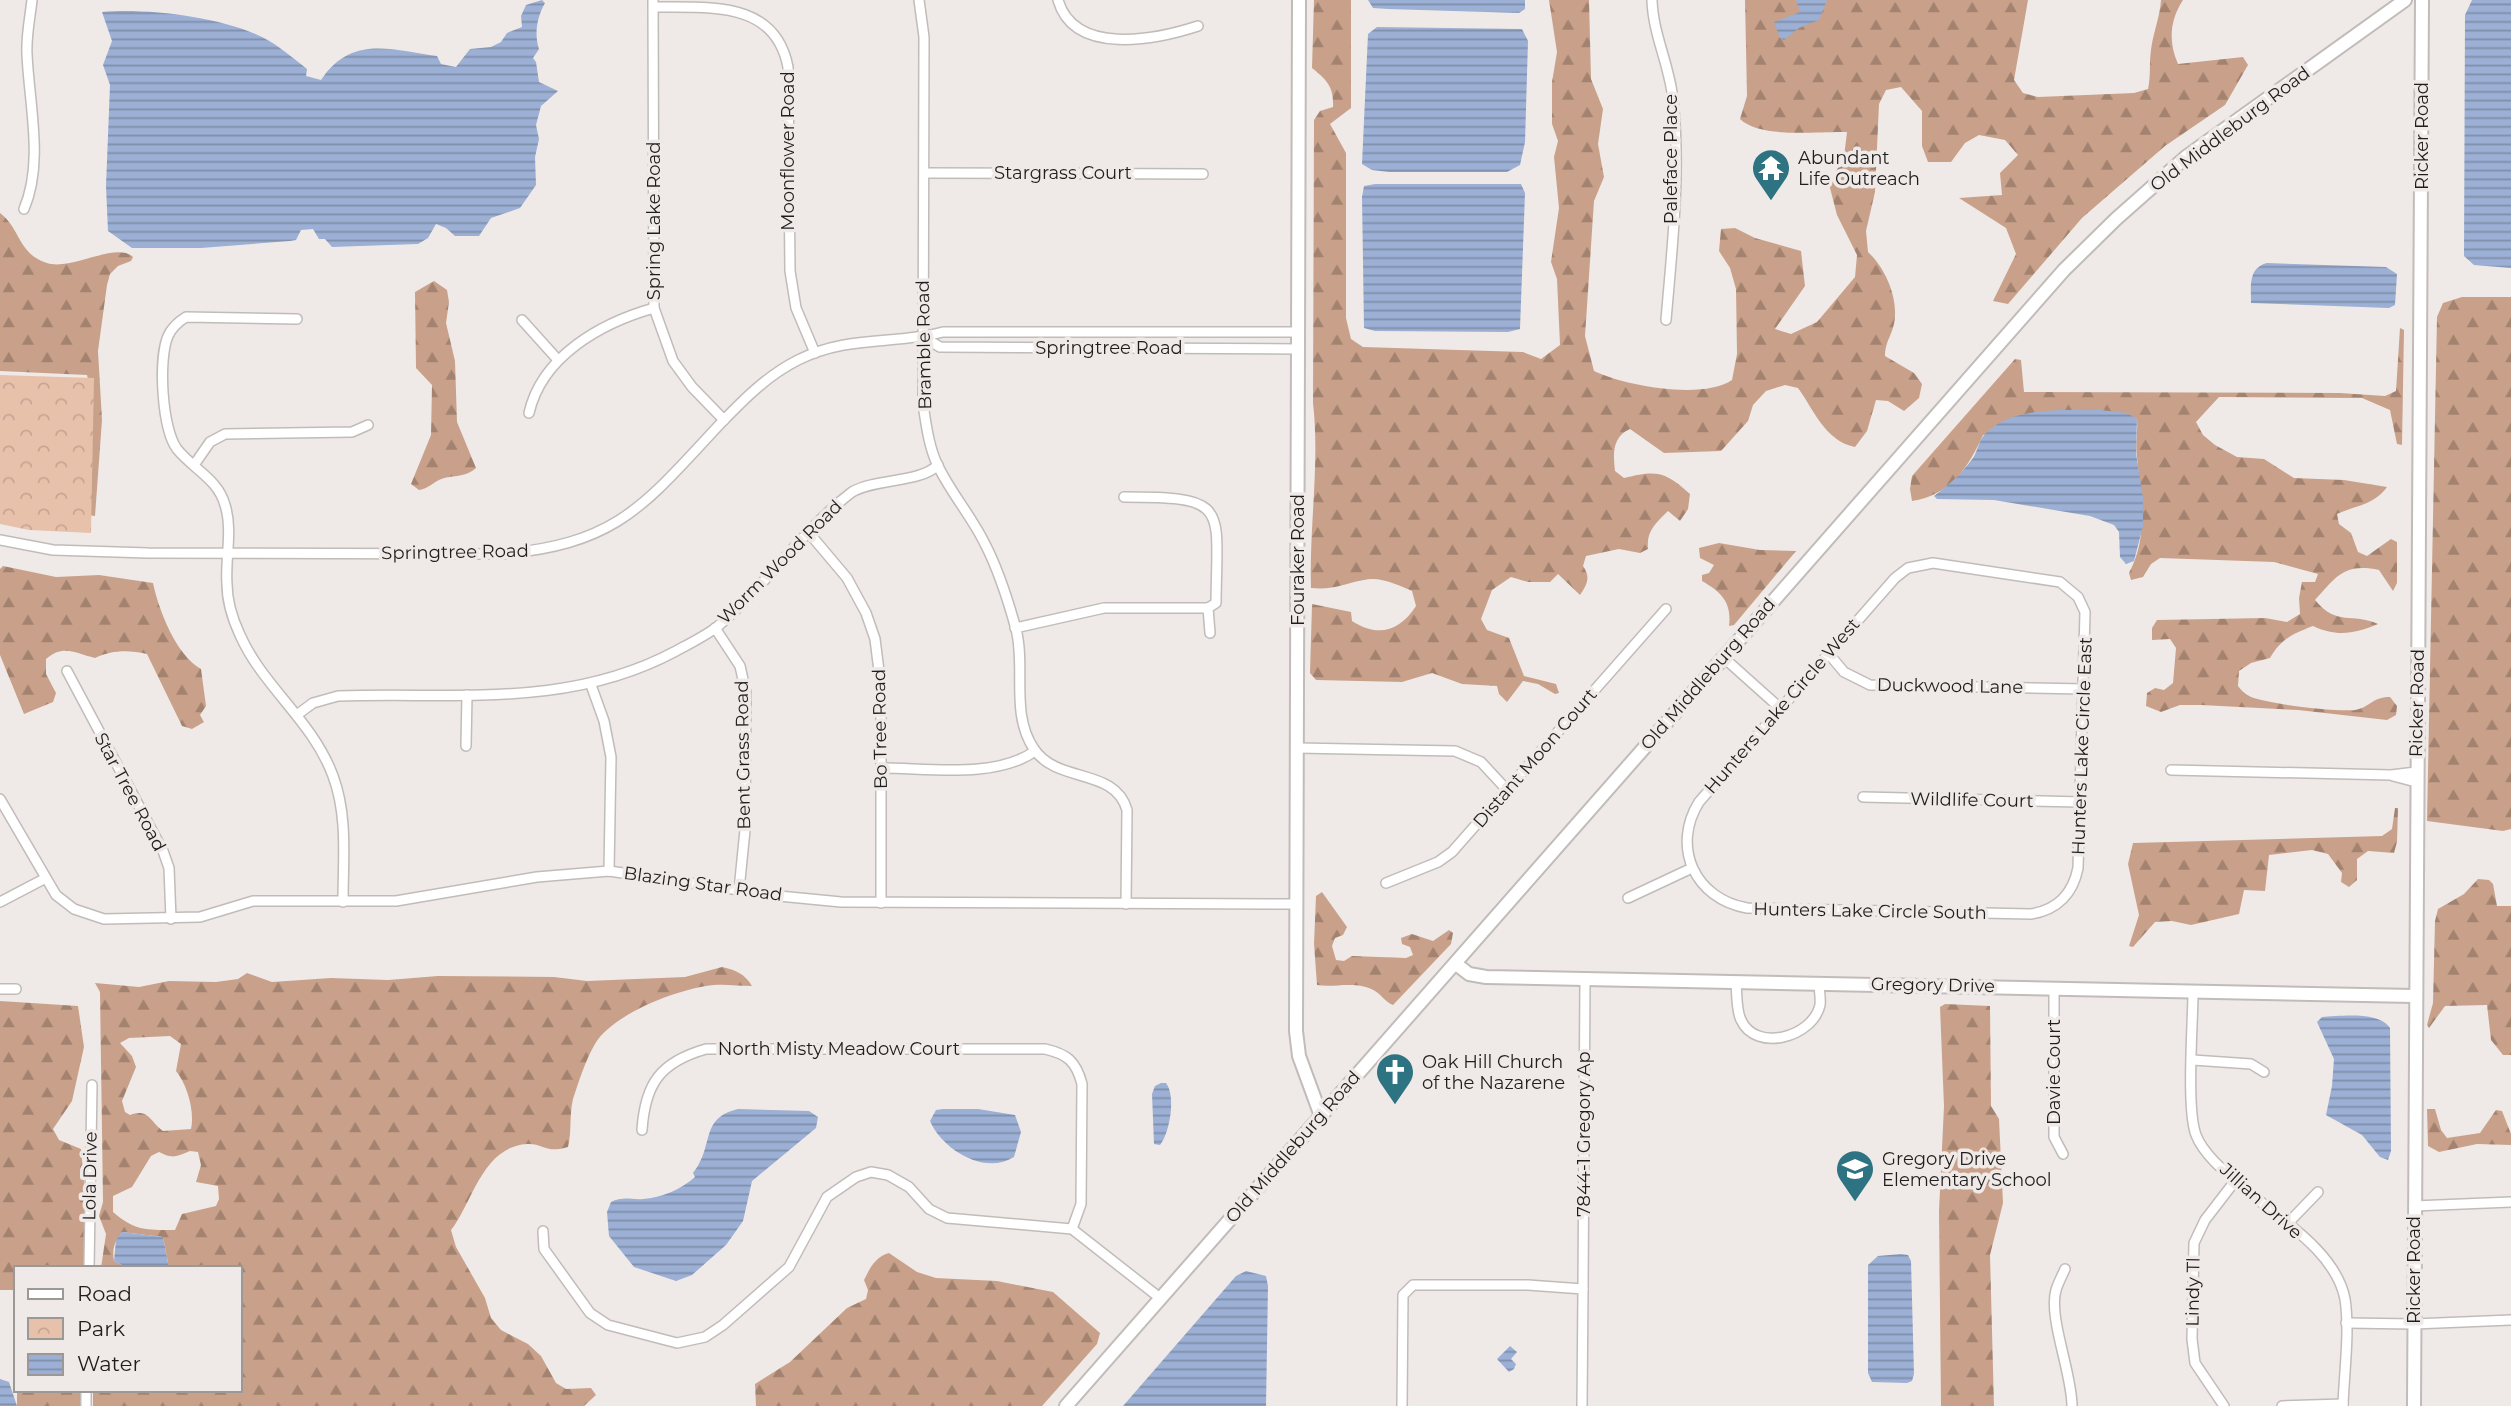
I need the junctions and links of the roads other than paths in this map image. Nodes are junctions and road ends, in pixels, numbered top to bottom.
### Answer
1 (33, 0) edge
2 (919, 0) edge
3 (1058, 0) edge
4 (1299, 0) edge
5 (1652, 0) edge
6 (2405, 0) edge
7 (2422, 0) edge
8 (654, 4) edge
9 (1198, 26) dead end
10 (923, 173) junction
11 (1203, 174) dead end
12 (24, 209) dead end
13 (654, 308) junction
14 (298, 319) dead end
15 (522, 320) dead end
16 (1665, 320) dead end
17 (1297, 332) junction
18 (923, 337) junction
19 (1298, 349) junction
20 (815, 353) junction
21 (558, 360) junction
22 (528, 413) dead end
23 (724, 420) junction
24 (369, 425) dead end
25 (194, 465) junction
26 (938, 466) junction
27 (1124, 497) dead end
28 (809, 533) junction
29 (0, 540) edge
30 (228, 554) junction
31 (2072, 590) joint
32 (1208, 608) junction
33 (1666, 609) dead end
34 (715, 628) junction
35 (1015, 628) junction
36 (1210, 633) dead end
37 (1828, 653) junction
38 (1723, 657) junction
39 (67, 671) dead end
40 (591, 685) junction
41 (2084, 689) junction
42 (467, 695) junction
43 (1780, 708) junction
44 (298, 714) junction
45 (466, 746) dead end
46 (1297, 748) junction
47 (1035, 751) junction
48 (882, 768) junction
49 (2171, 770) dead end
50 (2416, 777) junction
51 (1507, 790) junction
52 (1863, 797) dead end
53 (0, 799) edge
54 (2081, 802) junction
55 (1692, 868) junction
56 (610, 871) junction
57 (44, 879) junction
58 (1386, 883) dead end
59 (738, 890) junction
60 (1628, 898) dead end
61 (0, 902) edge
62 (343, 902) junction
63 (2061, 902) joint
64 (881, 903) junction
65 (1126, 904) junction
66 (1296, 904) junction
67 (171, 919) junction
68 (1456, 964) junction
69 (1585, 979) junction
70 (1736, 982) junction
71 (1819, 983) junction
72 (2054, 988) junction
73 (0, 989) edge
74 (16, 989) dead end
75 (2193, 991) junction
76 (2414, 996) junction
77 (2193, 1060) junction
78 (2264, 1072) dead end
79 (92, 1084) dead end
80 (1321, 1116) junction
81 (642, 1130) dead end
82 (2063, 1154) dead end
83 (2235, 1181) junction
84 (2318, 1192) dead end
85 (2511, 1202) edge
86 (2414, 1206) junction
87 (2287, 1224) junction
88 (1072, 1229) junction
89 (543, 1231) dead end
90 (89, 1266) edge
91 (2065, 1269) dead end
92 (1583, 1289) junction
93 (1160, 1298) junction
94 (2511, 1320) edge
95 (2346, 1323) junction
96 (2414, 1324) junction
97 (2343, 1405) edge
98 (1066, 1406) edge
99 (1402, 1406) edge
100 (1582, 1406) edge
101 (2072, 1406) edge
102 (2224, 1406) edge
103 (2282, 1406) edge
104 (2414, 1406) edge

1 - 12 street
2 - 10 street, Bramble Road
3 - 9 street
4 - 17 main road, Fouraker Road
5 - 16 street, Paleface Place
6 - 38 main road, Old Middleburg Road
7 - 50 main road, Ricker Road
8 - 13 street, Spring Lake Road
8 - 20 street, Moonflower Road
10 - 11 street, Stargrass Court
10 - 18 street, Bramble Road
13 - 21 street
13 - 23 street, Spring Lake Road
14 - 25 street
15 - 21 street
17 - 18 street, Springtree Road
17 - 19 main road, Fouraker Road
18 - 19 street, Springtree Road
18 - 20 street, Springtree Road
18 - 26 street, Bramble Road
19 - 46 main road, Fouraker Road
20 - 23 street, Springtree Road
21 - 22 street
23 - 30 street, Springtree Road
24 - 25 street
25 - 30 street
26 - 28 street, Worm Wood Road
26 - 35 street, Bramble Road
27 - 32 street
28 - 34 street, Worm Wood Road
28 - 48 street, Bo Tree Road
29 - 30 street, Springtree Road
30 - 44 street
31 - 37 street, Hunters Lake Circle West
31 - 41 street, Hunters Lake Circle East
32 - 35 street
32 - 36 street
33 - 51 street, Distant Moon Court
34 - 40 street, Worm Wood Road
34 - 59 street, Bent Grass Road
35 - 47 street, Bramble Road
37 - 41 street, Duckwood Lane
37 - 43 street, Hunters Lake Circle West
38 - 43 street
38 - 68 main road, Old Middleburg Road
39 - 67 street, Star Tree Road
40 - 42 street, Worm Wood Road
40 - 56 street
41 - 54 street, Hunters Lake Circle East
42 - 44 street, Worm Wood Road
42 - 45 street
43 - 55 street, Hunters Lake Circle West
44 - 62 street
46 - 51 street
46 - 66 main road, Fouraker Road
47 - 48 street
47 - 65 street
48 - 64 street, Bo Tree Road
49 - 50 street
50 - 76 main road, Ricker Road
51 - 58 street, Distant Moon Court
52 - 54 street, Wildlife Court
53 - 57 street
54 - 63 street, Hunters Lake Circle East
55 - 60 street
55 - 63 street, Hunters Lake Circle South
56 - 59 street, Blazing Star Road
56 - 62 street, Blazing Star Road
57 - 61 street
57 - 67 street, Blazing Star Road
59 - 64 street, Blazing Star Road
62 - 67 street, Blazing Star Road
64 - 65 street, Blazing Star Road
65 - 66 street, Blazing Star Road
66 - 80 main road, Fouraker Road
68 - 69 main road, Gregory Drive
68 - 80 main road, Old Middleburg Road
69 - 70 main road, Gregory Drive
69 - 92 street, 7844-1 Gregory Ap
70 - 71 main road, Gregory Drive
70 - 71 street
71 - 72 main road, Gregory Drive
72 - 75 main road, Gregory Drive
72 - 82 street, Davie Court
73 - 74 street
75 - 76 main road, Gregory Drive
75 - 77 street, Jillian Drive
76 - 86 main road, Ricker Road
77 - 78 street
77 - 83 street, Jillian Drive
79 - 90 street, Lola Drive
80 - 93 main road, Old Middleburg Road
81 - 88 street, North Misty Meadow Court
83 - 87 street, Jillian Drive
83 - 102 street, Lindy Tl
84 - 87 street
85 - 86 street
86 - 96 main road, Ricker Road
87 - 95 street, Jillian Drive
88 - 89 street
88 - 93 street
91 - 101 street
92 - 99 street
92 - 100 street, 7844-1 Gregory Ap
93 - 98 main road, Old Middleburg Road
94 - 96 street
95 - 96 street
95 - 97 street, Jillian Drive
96 - 104 main road, Ricker Road
97 - 103 street

